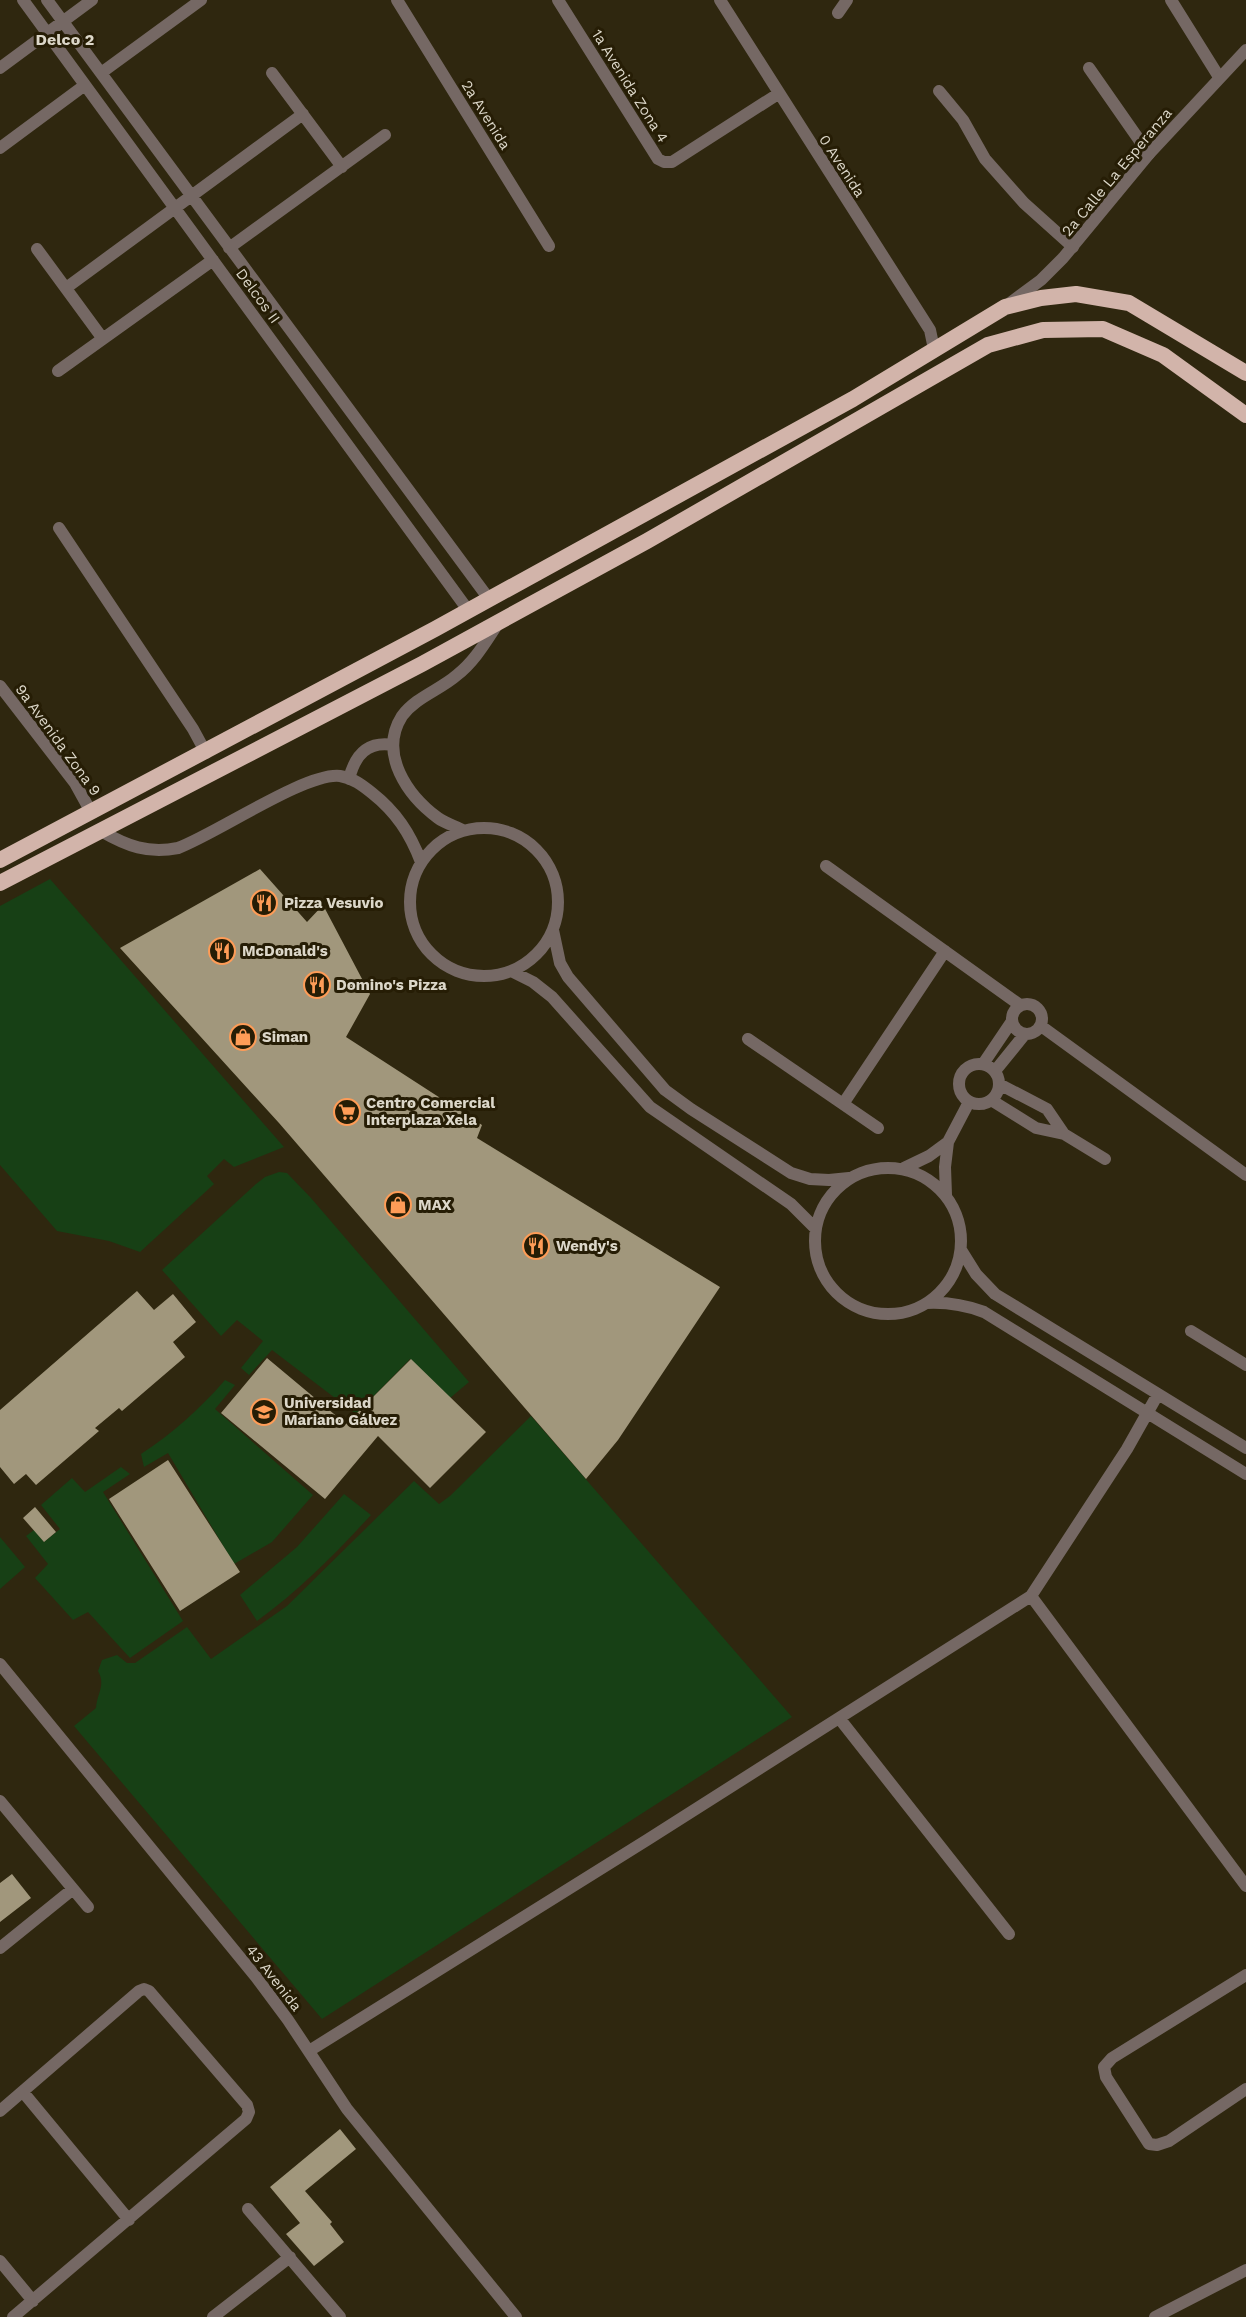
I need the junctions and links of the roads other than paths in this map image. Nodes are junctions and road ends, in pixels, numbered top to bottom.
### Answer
1 (23, 0) edge
2 (47, 0) edge
3 (92, 0) edge
4 (201, 0) edge
5 (397, 0) edge
6 (558, 0) edge
7 (720, 0) edge
8 (847, 0) edge
9 (1171, 0) edge
10 (838, 13) dead end
11 (63, 22) junction
12 (47, 33) junction
13 (1246, 50) edge
14 (0, 68) edge
15 (1089, 68) dead end
16 (272, 73) dead end
17 (101, 74) junction
18 (1219, 78) junction
19 (85, 86) junction
20 (939, 92) dead end
21 (778, 94) junction
22 (303, 114) junction
23 (386, 135) dead end
24 (0, 148) edge
25 (1149, 154) junction
26 (342, 167) junction
27 (191, 196) junction
28 (175, 208) junction
29 (549, 246) dead end
30 (1073, 247) junction
31 (229, 248) junction
32 (37, 249) dead end
33 (213, 260) junction
34 (66, 288) junction
35 (1005, 307) junction
36 (103, 339) junction
37 (934, 349) junction
38 (58, 371) dead end
39 (1246, 373) edge
40 (1246, 415) edge
41 (59, 528) dead end
42 (489, 599) junction
43 (468, 610) junction
44 (500, 621) junction
45 (0, 686) edge
46 (393, 746) junction
47 (206, 753) junction
48 (349, 779) junction
49 (92, 812) junction
50 (463, 830) junction
51 (101, 831) junction
52 (0, 860) edge
53 (421, 862) junction
54 (826, 866) dead end
55 (0, 883) edge
56 (553, 930) junction
57 (945, 951) junction
58 (511, 971) junction
59 (1020, 1005) junction
60 (1012, 1021) junction
61 (1041, 1026) junction
62 (1025, 1034) junction
63 (748, 1039) dead end
64 (983, 1064) junction
65 (995, 1071) junction
66 (999, 1084) junction
67 (991, 1100) junction
68 (969, 1102) junction
69 (843, 1104) junction
70 (878, 1128) dead end
71 (1064, 1134) junction
72 (948, 1142) junction
73 (1106, 1159) dead end
74 (904, 1168) junction
75 (1246, 1175) edge
76 (849, 1178) junction
77 (946, 1195) junction
78 (815, 1228) junction
79 (961, 1250) junction
80 (927, 1303) junction
81 (1191, 1331) dead end
82 (1246, 1365) edge
83 (1158, 1394) junction
84 (1147, 1413) junction
85 (1246, 1448) edge
86 (1246, 1474) edge
87 (1031, 1596) junction
88 (0, 1665) edge
89 (839, 1718) junction
90 (0, 1801) edge
91 (1246, 1886) edge
92 (72, 1889) junction
93 (88, 1907) dead end
94 (1009, 1934) dead end
95 (0, 1948) edge
96 (1246, 1975) edge
97 (309, 2051) junction
98 (1246, 2089) edge
99 (23, 2092) junction
100 (0, 2111) edge
101 (248, 2209) dead end
102 (129, 2220) junction
103 (290, 2257) junction
104 (0, 2260) edge
105 (1246, 2270) edge
106 (33, 2301) junction
107 (13, 2317) edge
108 (213, 2317) edge
109 (340, 2317) edge
110 (516, 2317) edge
111 (1155, 2317) edge

1 - 12 street, Delcos II
2 - 11 street, Delcos II
3 - 11 street
4 - 17 street
5 - 29 street, 2a Avenida
6 - 21 street, 1a Avenida Zona 4
7 - 21 street, 0 Avenida
8 - 10 street
9 - 18 street
11 - 12 street
11 - 17 street, Delcos II
12 - 14 street
12 - 19 street, Delcos II
13 - 18 street, 2a Calle La Esperanza
15 - 25 street
16 - 22 street
17 - 27 street, Delcos II
18 - 25 street, 2a Calle La Esperanza
19 - 24 street
19 - 28 street, Delcos II
20 - 30 street
21 - 37 street, 0 Avenida
22 - 26 street
22 - 27 street
23 - 26 street
25 - 30 street, 2a Calle La Esperanza
26 - 31 street
27 - 28 street
27 - 31 street, Delcos II
28 - 33 street, Delcos II
28 - 34 street
30 - 35 street, 2a Calle La Esperanza
31 - 42 street, Delcos II
32 - 34 street
33 - 36 street
33 - 43 street, Delcos II
34 - 36 street
35 - 37 highway
35 - 39 highway
36 - 38 street
37 - 42 highway
40 - 44 highway
41 - 47 street
42 - 43 highway
43 - 47 highway
44 - 46 street
44 - 51 highway
45 - 49 street, 9a Avenida Zona 9
46 - 48 street
46 - 50 street
47 - 49 highway
48 - 51 street
48 - 53 street
49 - 52 highway
50 - 53 street
50 - 56 street
51 - 55 highway
53 - 58 street
54 - 57 street
56 - 58 street
56 - 76 street
57 - 59 street
57 - 69 street
58 - 78 street
59 - 60 street
59 - 61 street
60 - 62 street
60 - 64 street
61 - 62 street
61 - 75 street
62 - 65 street
63 - 69 street
64 - 65 street
64 - 68 street
65 - 66 street
66 - 67 street
66 - 71 street
67 - 68 street
67 - 71 street
68 - 72 street
69 - 70 street
71 - 73 street
72 - 74 street
72 - 77 street
74 - 76 street
74 - 77 street
76 - 78 street
77 - 79 street
78 - 80 street
79 - 80 street
79 - 83 street
80 - 84 street
81 - 82 street
83 - 84 street
83 - 85 street
84 - 86 street
84 - 87 street
87 - 89 street
87 - 91 street
88 - 97 street, 43 Avenida
89 - 94 street
89 - 97 street
90 - 92 street
92 - 93 street
92 - 95 street
96 - 98 street
97 - 110 street, 43 Avenida
99 - 100 street
99 - 102 street
99 - 102 street
101 - 103 street
102 - 106 street
103 - 108 street
103 - 109 street
104 - 106 street
105 - 111 street
106 - 107 street

